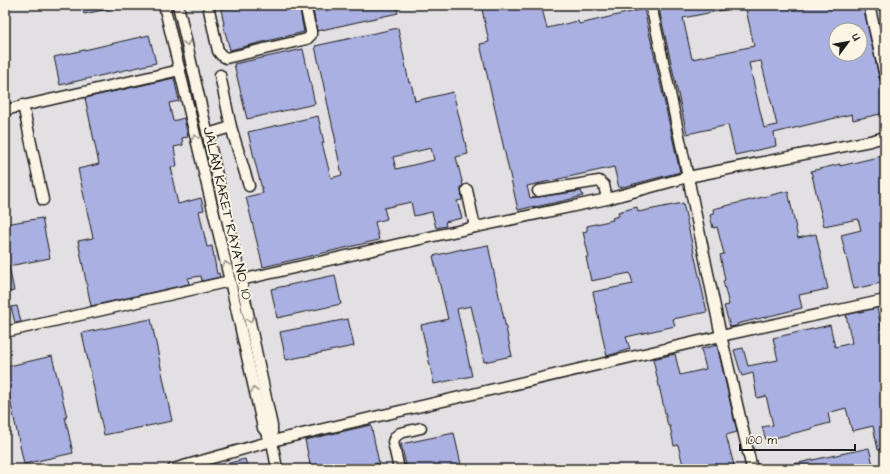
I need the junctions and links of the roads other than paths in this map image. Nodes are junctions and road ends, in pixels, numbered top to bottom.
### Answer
1 (164, 5) edge
2 (178, 5) edge
3 (208, 5) edge
4 (305, 5) edge
5 (651, 5) edge
6 (869, 5) edge
7 (180, 70) junction
8 (220, 75) dead end
9 (885, 76) edge
10 (23, 105) junction
11 (5, 110) edge
12 (231, 127) junction
13 (208, 134) junction
14 (885, 137) edge
15 (688, 177) junction
16 (249, 186) dead end
17 (467, 190) dead end
18 (538, 191) dead end
19 (607, 199) junction
20 (43, 200) dead end
21 (475, 227) junction
22 (241, 280) junction
23 (230, 281) junction
24 (885, 300) edge
25 (5, 332) edge
26 (720, 336) junction
27 (267, 427) junction
28 (421, 428) dead end
29 (272, 441) junction
30 (173, 469) edge
31 (277, 469) edge
32 (399, 469) edge
33 (752, 469) edge

1 - 7 street, JALAN KARET RAYA NO. 10
2 -> 13 street, JALAN KARET RAYA NO. 10
3 - 4 street
5 - 15 street
6 - 9 street
7 - 10 street
23 -> 7 street, JALAN KARET RAYA NO. 10
8 - 12 street
10 - 11 street
10 - 20 street
12 - 13 street
12 - 16 street
13 - 22 street, JALAN KARET RAYA NO. 10
14 - 15 street
15 - 19 street
15 - 26 street
17 - 21 street
18 - 19 street
19 - 21 street
21 - 22 street
22 -> 27 street, JALAN KARET RAYA NO. 10
23 - 25 street
27 -> 23 street, JALAN KARET RAYA NO. 10
24 - 26 street
26 - 29 street
26 - 33 street
27 - 29 street
28 - 32 street
29 - 30 street
29 - 31 street

